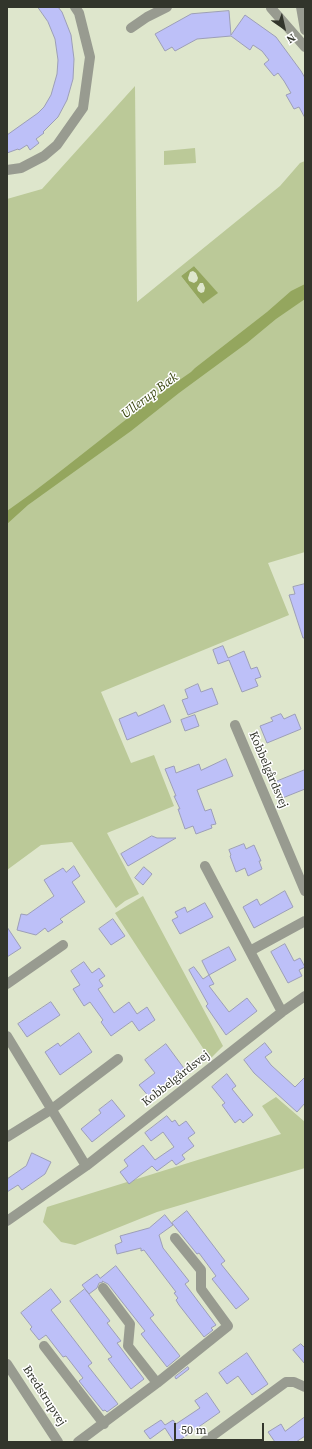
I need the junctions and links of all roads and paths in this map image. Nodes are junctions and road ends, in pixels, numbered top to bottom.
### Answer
1 (75, 7) edge
2 (167, 7) edge
3 (273, 7) edge
4 (301, 7) edge
5 (131, 28) dead end
6 (305, 30) edge
7 (305, 47) edge
8 (7, 170) edge
9 (235, 725) dead end
10 (205, 866) dead end
11 (305, 891) edge
12 (305, 921) edge
13 (63, 945) dead end
14 (250, 951) junction
15 (7, 984) edge
16 (305, 996) edge
17 (282, 1012) junction
18 (7, 1036) edge
19 (118, 1060) dead end
20 (52, 1109) junction
21 (7, 1137) edge
22 (86, 1166) junction
23 (7, 1221) edge
24 (175, 1238) dead end
25 (103, 1288) dead end
26 (44, 1346) dead end
27 (7, 1364) edge
28 (157, 1383) junction
29 (305, 1387) edge
30 (104, 1424) junction
31 (58, 1442) edge
32 (78, 1442) edge
33 (204, 1442) edge

1 - 8 street
2 - 5 street
3 - 7 street
4 - 6 street
9 - 11 street, Kobbelgårdsvej
10 - 14 street
12 - 14 street
13 - 15 street
14 - 17 street
16 - 17 street, Kobbelgårdsvej
17 - 22 street, Kobbelgårdsvej
18 - 20 street
19 - 20 street
20 - 21 street
20 - 22 street
22 - 23 street, Kobbelgårdsvej
24 - 28 street
25 - 28 street
26 - 30 street
27 - 31 street, Bredstrupvej
28 - 30 street
29 - 33 street
30 - 32 street

